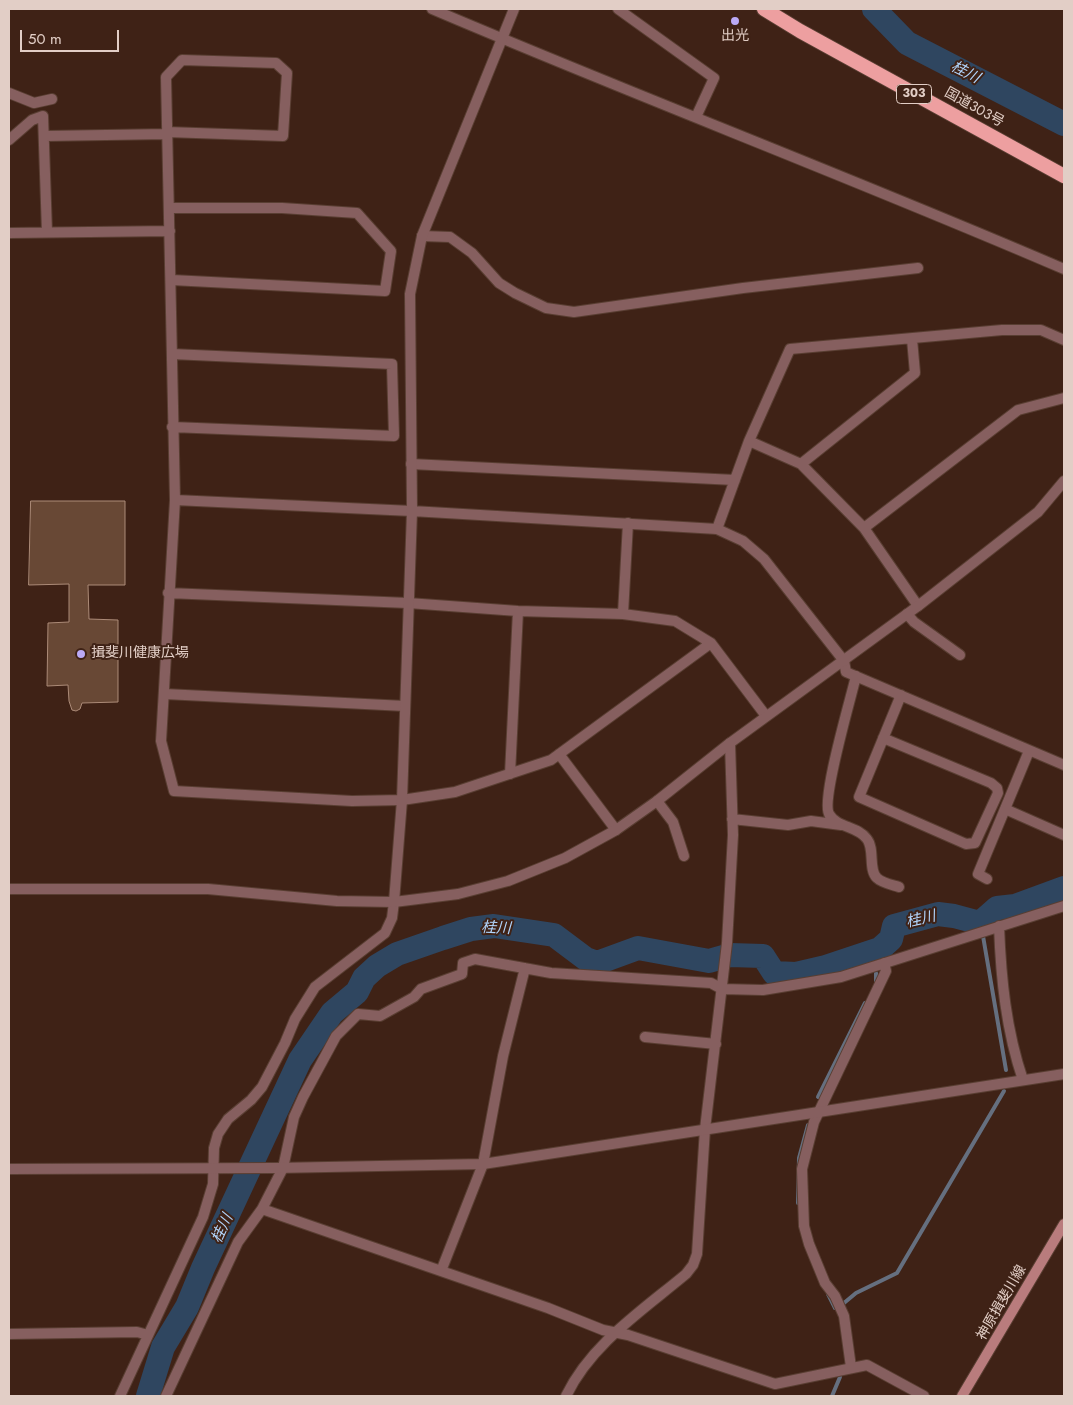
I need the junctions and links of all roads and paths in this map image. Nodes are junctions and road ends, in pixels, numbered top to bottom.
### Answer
1 (432, 9) edge
2 (514, 9) edge
3 (618, 9) edge
4 (764, 9) edge
5 (502, 38) junction
6 (9, 93) edge
7 (52, 99) dead end
8 (696, 117) junction
9 (167, 133) junction
10 (45, 136) junction
11 (9, 140) edge
12 (1064, 176) edge
13 (168, 208) junction
14 (170, 231) junction
15 (47, 232) junction
16 (9, 233) edge
17 (422, 236) junction
18 (918, 268) dead end
19 (1064, 269) edge
20 (172, 280) junction
21 (912, 339) junction
22 (1064, 340) edge
23 (172, 354) junction
24 (1064, 398) edge
25 (172, 427) junction
26 (749, 441) junction
27 (411, 464) junction
28 (801, 464) junction
29 (735, 480) junction
30 (1064, 481) edge
31 (175, 500) junction
32 (412, 512) junction
33 (628, 523) junction
34 (864, 528) junction
35 (717, 529) junction
36 (168, 593) junction
37 (408, 603) junction
38 (918, 606) junction
39 (518, 611) junction
40 (623, 614) junction
41 (907, 614) junction
42 (711, 643) junction
43 (960, 655) dead end
44 (844, 661) junction
45 (856, 676) junction
46 (166, 694) junction
47 (901, 696) junction
48 (405, 706) junction
49 (766, 716) junction
50 (883, 738) junction
51 (730, 743) junction
52 (1030, 751) junction
53 (559, 754) junction
54 (1064, 765) edge
55 (510, 774) junction
56 (402, 800) junction
57 (657, 801) junction
58 (1005, 810) junction
59 (732, 819) junction
60 (842, 825) junction
61 (616, 830) junction
62 (1064, 835) edge
63 (684, 856) dead end
64 (987, 879) dead end
65 (898, 887) dead end
66 (9, 889) edge
67 (394, 902) junction
68 (1064, 906) edge
69 (999, 926) junction
70 (884, 963) junction
71 (525, 968) junction
72 (723, 987) junction
73 (645, 1037) dead end
74 (716, 1044) junction
75 (1064, 1074) edge
76 (1023, 1080) junction
77 (819, 1112) junction
78 (705, 1129) junction
79 (483, 1164) junction
80 (9, 1168) edge
81 (214, 1168) junction
82 (279, 1168) junction
83 (262, 1209) junction
84 (1064, 1224) edge
85 (443, 1266) dead end
86 (616, 1332) junction
87 (9, 1334) edge
88 (148, 1335) junction
89 (851, 1367) junction
90 (120, 1396) edge
91 (166, 1396) edge
92 (566, 1396) edge
93 (924, 1396) edge
94 (962, 1396) edge

1 - 5 street
2 - 5 street
3 - 8 street
4 - 12 highway, 国道303号 / 303
5 - 8 street
5 - 17 street
6 - 7 street
8 - 19 street
9 - 9 street
9 - 10 street
9 - 13 street
10 - 11 street
10 - 15 street
13 - 14 street
13 - 20 street
14 - 15 street
14 - 20 street
15 - 16 street
17 - 18 street
17 - 27 street
20 - 23 street
21 - 22 street
21 - 26 street
21 - 28 street
23 - 25 street
23 - 25 street
24 - 34 street
25 - 31 street
26 - 28 street
26 - 29 street
27 - 29 street
27 - 32 street
28 - 34 street
29 - 35 street
30 - 38 street
31 - 32 street
31 - 36 street
32 - 33 street
32 - 37 street
33 - 35 street
33 - 40 street
34 - 38 street
35 - 44 street
36 - 37 street
36 - 46 street
37 - 39 street
37 - 48 street
38 - 41 street
39 - 40 street
39 - 55 street
40 - 42 street
41 - 43 street
41 - 44 street
42 - 49 street
42 - 53 street
44 - 45 street
44 - 49 street
45 - 47 street
45 - 60 street
46 - 48 street
46 - 56 street
47 - 50 street
47 - 52 street
48 - 56 street
49 - 51 street
50 - 50 street
51 - 57 street
51 - 59 street
52 - 54 street
52 - 58 street
53 - 55 street
53 - 61 street
55 - 56 street
56 - 67 street
57 - 61 street
57 - 63 street
58 - 62 street
58 - 64 street
59 - 60 street
59 - 72 street
60 - 65 street
61 - 67 street
66 - 67 street
67 - 81 street
68 - 69 street
69 - 70 street
69 - 76 street
70 - 72 street
70 - 77 street
71 - 72 street
71 - 79 street
71 - 82 street
72 - 74 street
73 - 74 street
74 - 78 street
75 - 76 street
76 - 77 street
77 - 78 street
77 - 89 street
78 - 79 street
78 - 86 street
79 - 82 street
79 - 85 street
80 - 81 street
81 - 82 street
81 - 88 street
82 - 83 street
83 - 86 street
83 - 91 street
84 - 94 main road, 神原揖斐川線
86 - 89 street
86 - 92 street
87 - 88 street
88 - 90 street
89 - 93 street

